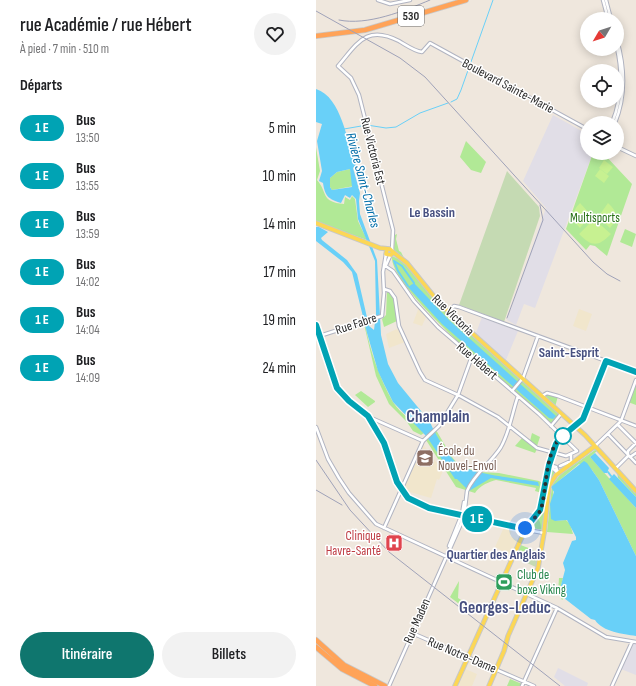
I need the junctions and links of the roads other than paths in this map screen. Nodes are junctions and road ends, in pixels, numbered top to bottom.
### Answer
1 (378, 0) edge
2 (410, 0) edge
3 (466, 0) edge
4 (604, 0) edge
5 (608, 12) edge
6 (316, 36) edge
7 (619, 56) edge
8 (621, 56) edge
9 (338, 66) joint
10 (614, 116) edge
11 (617, 116) edge
12 (580, 125) edge
13 (624, 150) edge
14 (636, 156) edge
15 (316, 223) edge
16 (389, 252) junction
17 (385, 266) junction
18 (384, 289) junction
19 (448, 312) junction
20 (316, 325) edge
21 (318, 336) edge
22 (538, 336) junction
23 (472, 356) junction
24 (606, 361) junction
25 (636, 372) edge
26 (521, 380) junction
27 (636, 380) edge
28 (513, 390) junction
29 (458, 395) junction
30 (518, 396) junction
31 (542, 396) junction
32 (522, 400) junction
33 (516, 401) junction
34 (588, 408) junction
35 (561, 414) junction
36 (368, 416) junction
37 (511, 420) junction
38 (621, 421) junction
39 (505, 422) junction
40 (618, 425) junction
41 (551, 426) junction
42 (574, 426) junction
43 (636, 426) edge
44 (316, 427) edge
45 (510, 427) junction
46 (515, 431) junction
47 (508, 432) junction
48 (608, 434) junction
49 (562, 436) junction
50 (424, 439) junction
51 (636, 443) edge
52 (595, 446) junction
53 (577, 451) junction
54 (552, 452) junction
55 (636, 453) edge
56 (571, 455) junction
57 (629, 456) junction
58 (572, 463) junction
59 (636, 463) edge
60 (549, 465) junction
61 (560, 466) dead end
62 (615, 469) junction
63 (558, 473) junction
64 (405, 481) junction
65 (397, 482) junction
66 (401, 490) junction
67 (636, 492) edge
68 (463, 517) junction
69 (384, 528) junction
70 (525, 529) junction
71 (544, 533) junction
72 (446, 556) junction
73 (502, 582) junction
74 (527, 594) junction
75 (557, 608) junction
76 (412, 633) junction
77 (316, 640) edge
78 (632, 642) junction
79 (636, 642) edge
80 (316, 647) edge
81 (468, 658) junction
82 (496, 670) junction
83 (524, 682) junction
84 (375, 686) edge
85 (385, 686) edge
86 (389, 686) edge
87 (455, 686) edge
88 (489, 686) edge
89 (522, 686) edge
90 (534, 686) edge
91 (612, 686) edge

1 - 2 street
3 - 6 highway, 530
4 - 5 street
7 - 10 street
8 - 11 street
9 - 12 street, Boulevard Sainte-Marie
9 - 16 street, Rue Victoria Est
13 - 14 street
15 - 16 main road
16 - 17 street, Rue Fabre
16 - 19 main road, Rue Victoria
17 - 18 street, Rue Fabre
17 - 23 street, Rue Hébert
18 - 21 street, Rue Fabre
18 - 29 street
19 - 22 street
19 - 26 main road, Rue Victoria
20 - 21 street
21 - 36 street
22 - 24 street
22 - 26 street
23 - 28 street, Rue Hébert
23 - 29 street
24 - 25 street
24 - 34 street
26 - 28 street
26 - 31 main road, Rue Victoria
27 - 38 street
28 - 30 street, Rue Hébert
29 - 39 street
29 - 50 street
30 - 32 street, Rue Hébert
30 - 33 street
31 - 34 street
31 - 35 main road, Rue Victoria
31 - 42 main road, Rue Victoria
32 - 33 street
32 - 41 street, Rue Hébert
33 - 37 street
34 - 38 street
34 - 42 street
35 - 41 street
35 - 42 main road, Rue Victoria
36 - 50 street
36 - 65 street
37 - 39 street
37 - 45 street
38 - 40 street
38 - 43 street
39 - 45 street
40 - 48 street
40 - 51 street
41 - 49 street, Rue Hébert
42 - 49 main road
42 - 52 main road, Rue Victoria
44 - 69 street
45 - 46 street
45 - 47 street
46 - 47 street
46 - 54 street
47 - 68 street, Rue Maden
48 - 52 street
48 - 57 street
49 - 53 street, Rue Hébert
49 - 54 main road
50 - 64 street
51 - 57 street
52 - 58 main road
52 - 62 main road, Rue Victoria
53 - 56 street
53 - 58 street
54 - 56 street
54 - 60 main road
55 - 57 street
56 - 61 street
57 - 59 street
57 - 62 street
58 - 63 main road
60 - 63 street
60 - 70 main road
62 - 67 main road, Rue Victoria
63 - 71 main road
64 - 65 street
64 - 66 street
65 - 66 street
66 - 68 street
66 - 69 street
68 - 70 street
68 - 72 street, Rue Maden
69 - 72 street
70 - 71 street
70 - 73 main road
71 - 74 main road
72 - 73 street
72 - 76 street, Rue Maden
73 - 74 street
73 - 81 main road
74 - 75 street
74 - 82 main road
75 - 78 street
75 - 83 street
76 - 81 street, Rue Notre-Dame
76 - 86 street, Rue Maden
77 - 85 highway
78 - 79 street
78 - 91 street
80 - 84 highway
81 - 82 street, Rue Notre-Dame
81 - 87 main road
82 - 83 street, Rue Notre-Dame
82 - 88 main road
83 - 89 street
83 - 90 street, Rue Notre-Dame

